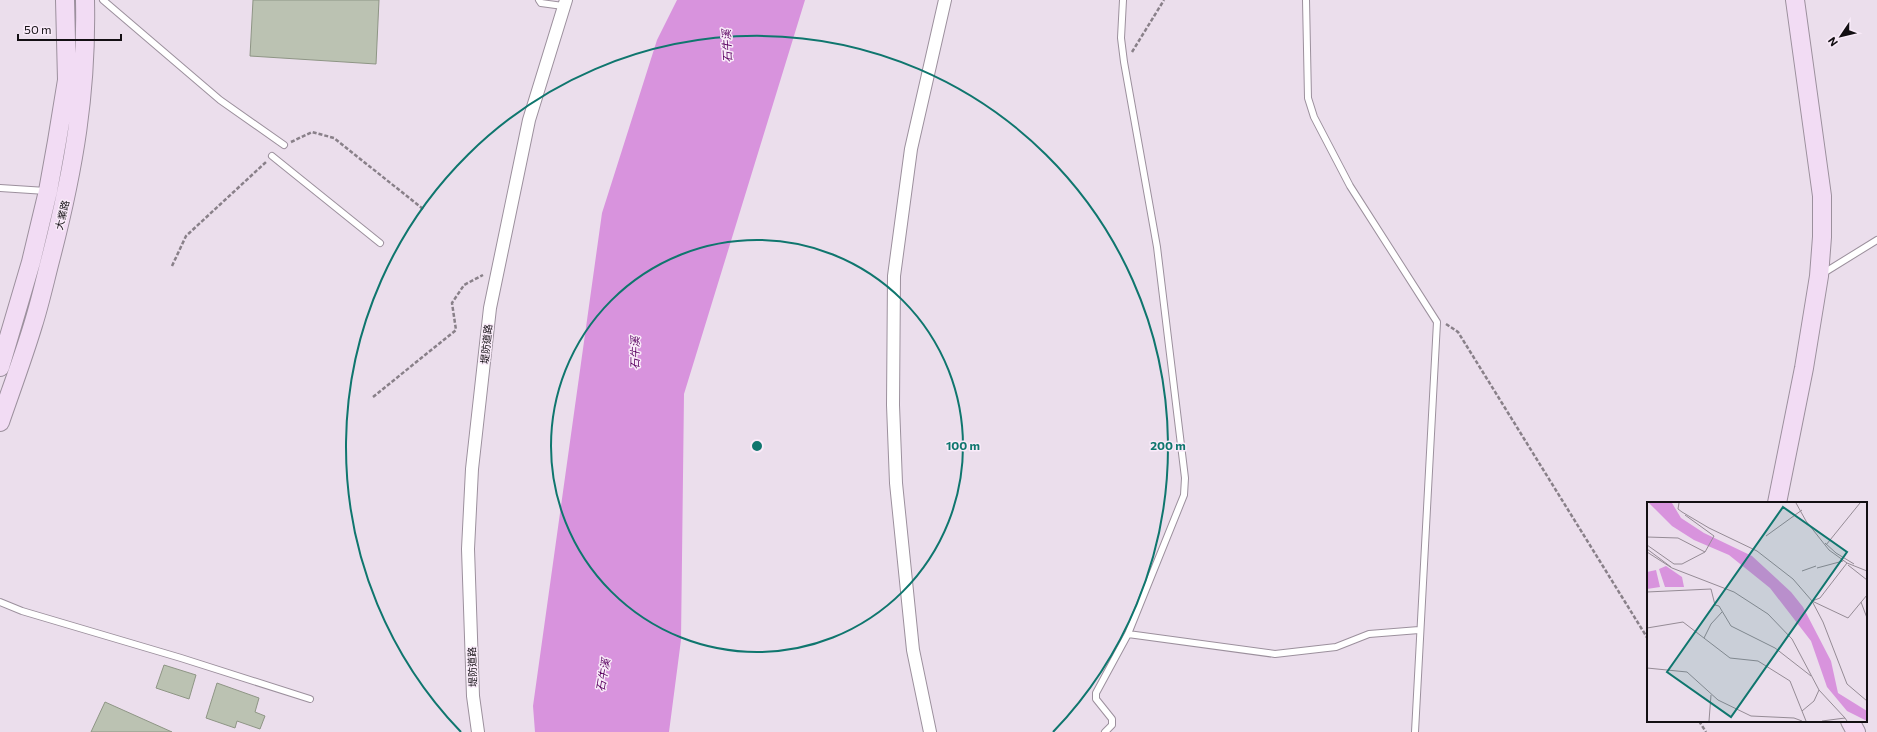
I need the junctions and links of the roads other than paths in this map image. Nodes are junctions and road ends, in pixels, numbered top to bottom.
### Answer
1 (66, 0) edge
2 (85, 0) edge
3 (103, 0) edge
4 (539, 0) edge
5 (945, 0) edge
6 (1123, 0) edge
7 (1306, 0) edge
8 (1795, 0) edge
9 (563, 2) edge
10 (284, 145) road end
11 (272, 156) road end
12 (0, 188) edge
13 (57, 193) junction
14 (1877, 240) edge
15 (380, 243) dead end
16 (1819, 276) junction
17 (0, 367) edge
18 (0, 422) edge
19 (1777, 502) edge
20 (0, 602) edge
21 (1419, 630) junction
22 (1128, 634) junction
23 (310, 699) dead end
24 (1851, 722) edge
25 (478, 732) edge
26 (930, 732) edge
27 (1105, 732) edge
28 (1415, 732) edge
29 (1856, 732) edge

1 - 13 main road, 大業路
2 - 13 main road, 大業路
3 - 10 lane
4 - 9 lane
5 - 26 street
6 - 22 lane
7 - 21 lane
8 - 16 main road
9 - 25 street, 堤防道路
11 - 15 lane
12 - 13 lane
13 - 17 main road, 大業路
13 - 18 main road, 大業路
14 - 16 lane
16 - 19 main road
20 - 23 lane
21 - 22 lane
21 - 28 lane
22 - 27 lane
24 - 29 main road

